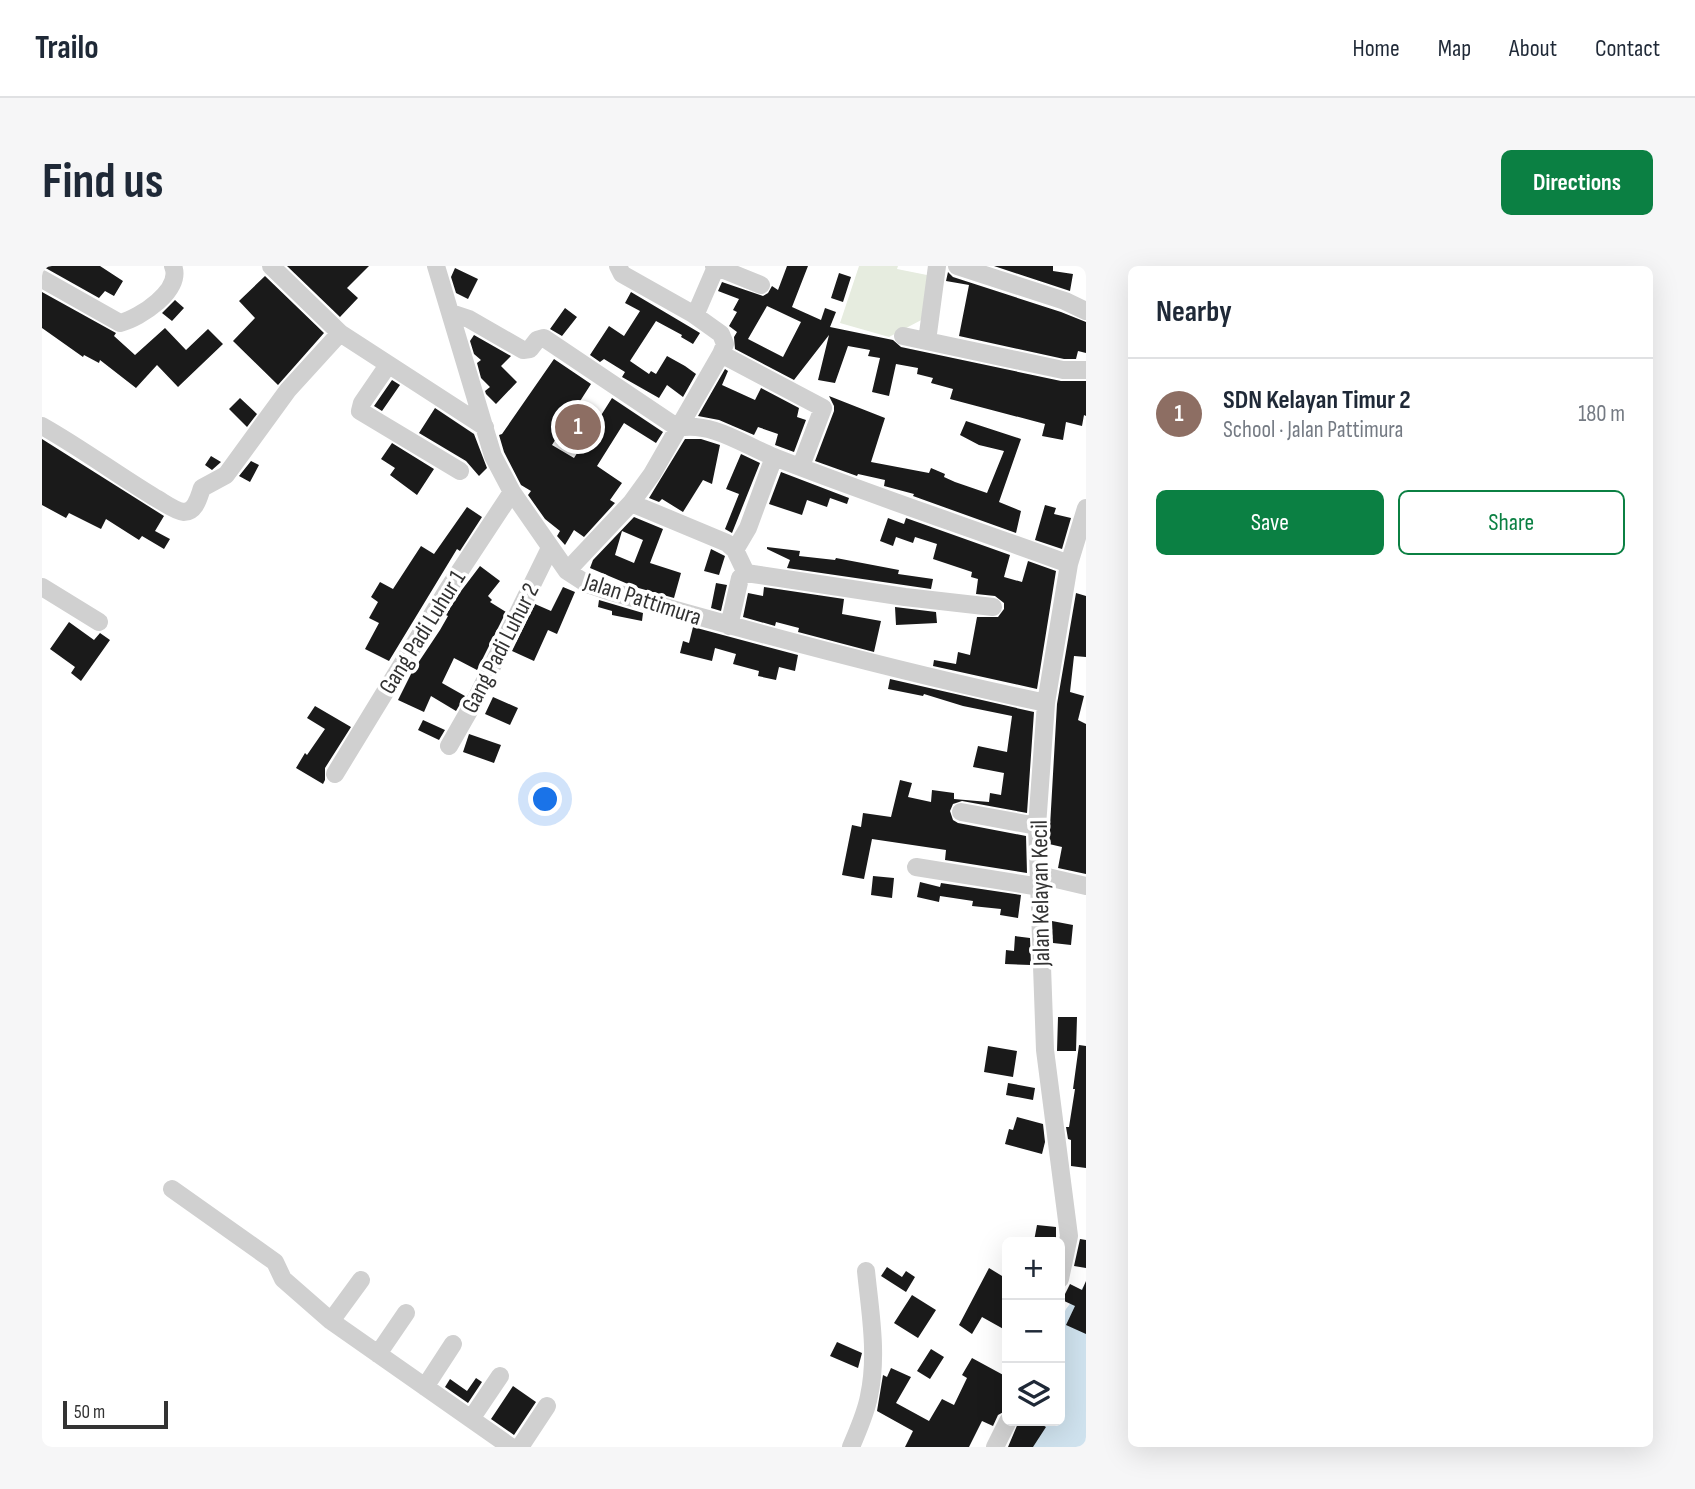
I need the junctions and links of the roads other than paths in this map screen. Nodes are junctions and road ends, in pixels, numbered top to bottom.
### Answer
1 (173, 266) edge
2 (271, 266) edge
3 (436, 266) edge
4 (618, 266) edge
5 (715, 266) edge
6 (937, 266) edge
7 (957, 266) edge
8 (42, 279) edge
9 (761, 285) dead end
10 (1086, 311) edge
11 (451, 313) junction
12 (693, 314) junction
13 (340, 333) junction
14 (903, 336) dead end
15 (926, 341) junction
16 (721, 354) junction
17 (388, 365) junction
18 (1086, 370) edge
19 (42, 426) edge
20 (485, 427) junction
21 (678, 428) junction
22 (774, 457) junction
23 (801, 466) junction
24 (460, 471) dead end
25 (512, 492) junction
26 (631, 502) junction
27 (1086, 509) edge
28 (550, 548) junction
29 (735, 550) junction
30 (1069, 564) junction
31 (567, 571) junction
32 (746, 573) junction
33 (42, 587) edge
34 (993, 607) dead end
35 (99, 622) dead end
36 (729, 626) junction
37 (1046, 703) junction
38 (449, 746) dead end
39 (335, 774) dead end
40 (961, 812) dead end
41 (1037, 826) junction
42 (916, 867) dead end
43 (1040, 881) junction
44 (1086, 886) edge
45 (172, 1189) dead end
46 (1065, 1255) edge
47 (866, 1270) dead end
48 (361, 1280) dead end
49 (406, 1313) dead end
50 (331, 1321) junction
51 (453, 1344) dead end
52 (378, 1354) junction
53 (500, 1376) dead end
54 (425, 1387) junction
55 (547, 1406) dead end
56 (471, 1419) junction
57 (1006, 1426) edge
58 (511, 1447) edge
59 (520, 1447) edge
60 (851, 1447) edge
61 (995, 1447) edge

1 - 8 street
2 - 13 street
3 - 11 street, Jalan Pattimura
4 - 12 street
5 - 9 street
5 - 12 street
6 - 15 street
7 - 10 street
11 - 20 street, Jalan Pattimura
11 - 21 street
12 - 16 street
13 - 17 street
13 - 19 street
14 - 15 street
15 - 18 street
16 - 21 street
16 - 23 street
17 - 20 street
17 - 24 street
20 - 25 street, Jalan Pattimura
21 - 22 street
21 - 26 street
22 - 23 street
22 - 29 street
23 - 30 street
25 - 28 street, Jalan Pattimura
25 - 39 street, Gang Padi Luhur 1
26 - 29 street
26 - 31 street
27 - 30 street, Jalan Kelayan Kecil
28 - 31 street, Jalan Pattimura
28 - 38 street, Gang Padi Luhur 2
29 - 32 street
30 - 37 street, Jalan Kelayan Kecil
31 - 36 street, Jalan Pattimura
32 - 34 street
32 - 36 street
33 - 35 street
36 - 37 street, Jalan Pattimura
37 - 41 street, Jalan Kelayan Kecil
40 - 41 street
41 - 43 street, Jalan Kelayan Kecil
42 - 43 street
43 - 44 street
43 - 46 street, Jalan Kelayan Kecil
45 - 50 street
47 - 60 street
48 - 50 street
49 - 52 street
50 - 52 street
51 - 54 street
52 - 54 street
53 - 56 street
54 - 56 street
55 - 59 street
56 - 58 street
57 - 61 street

